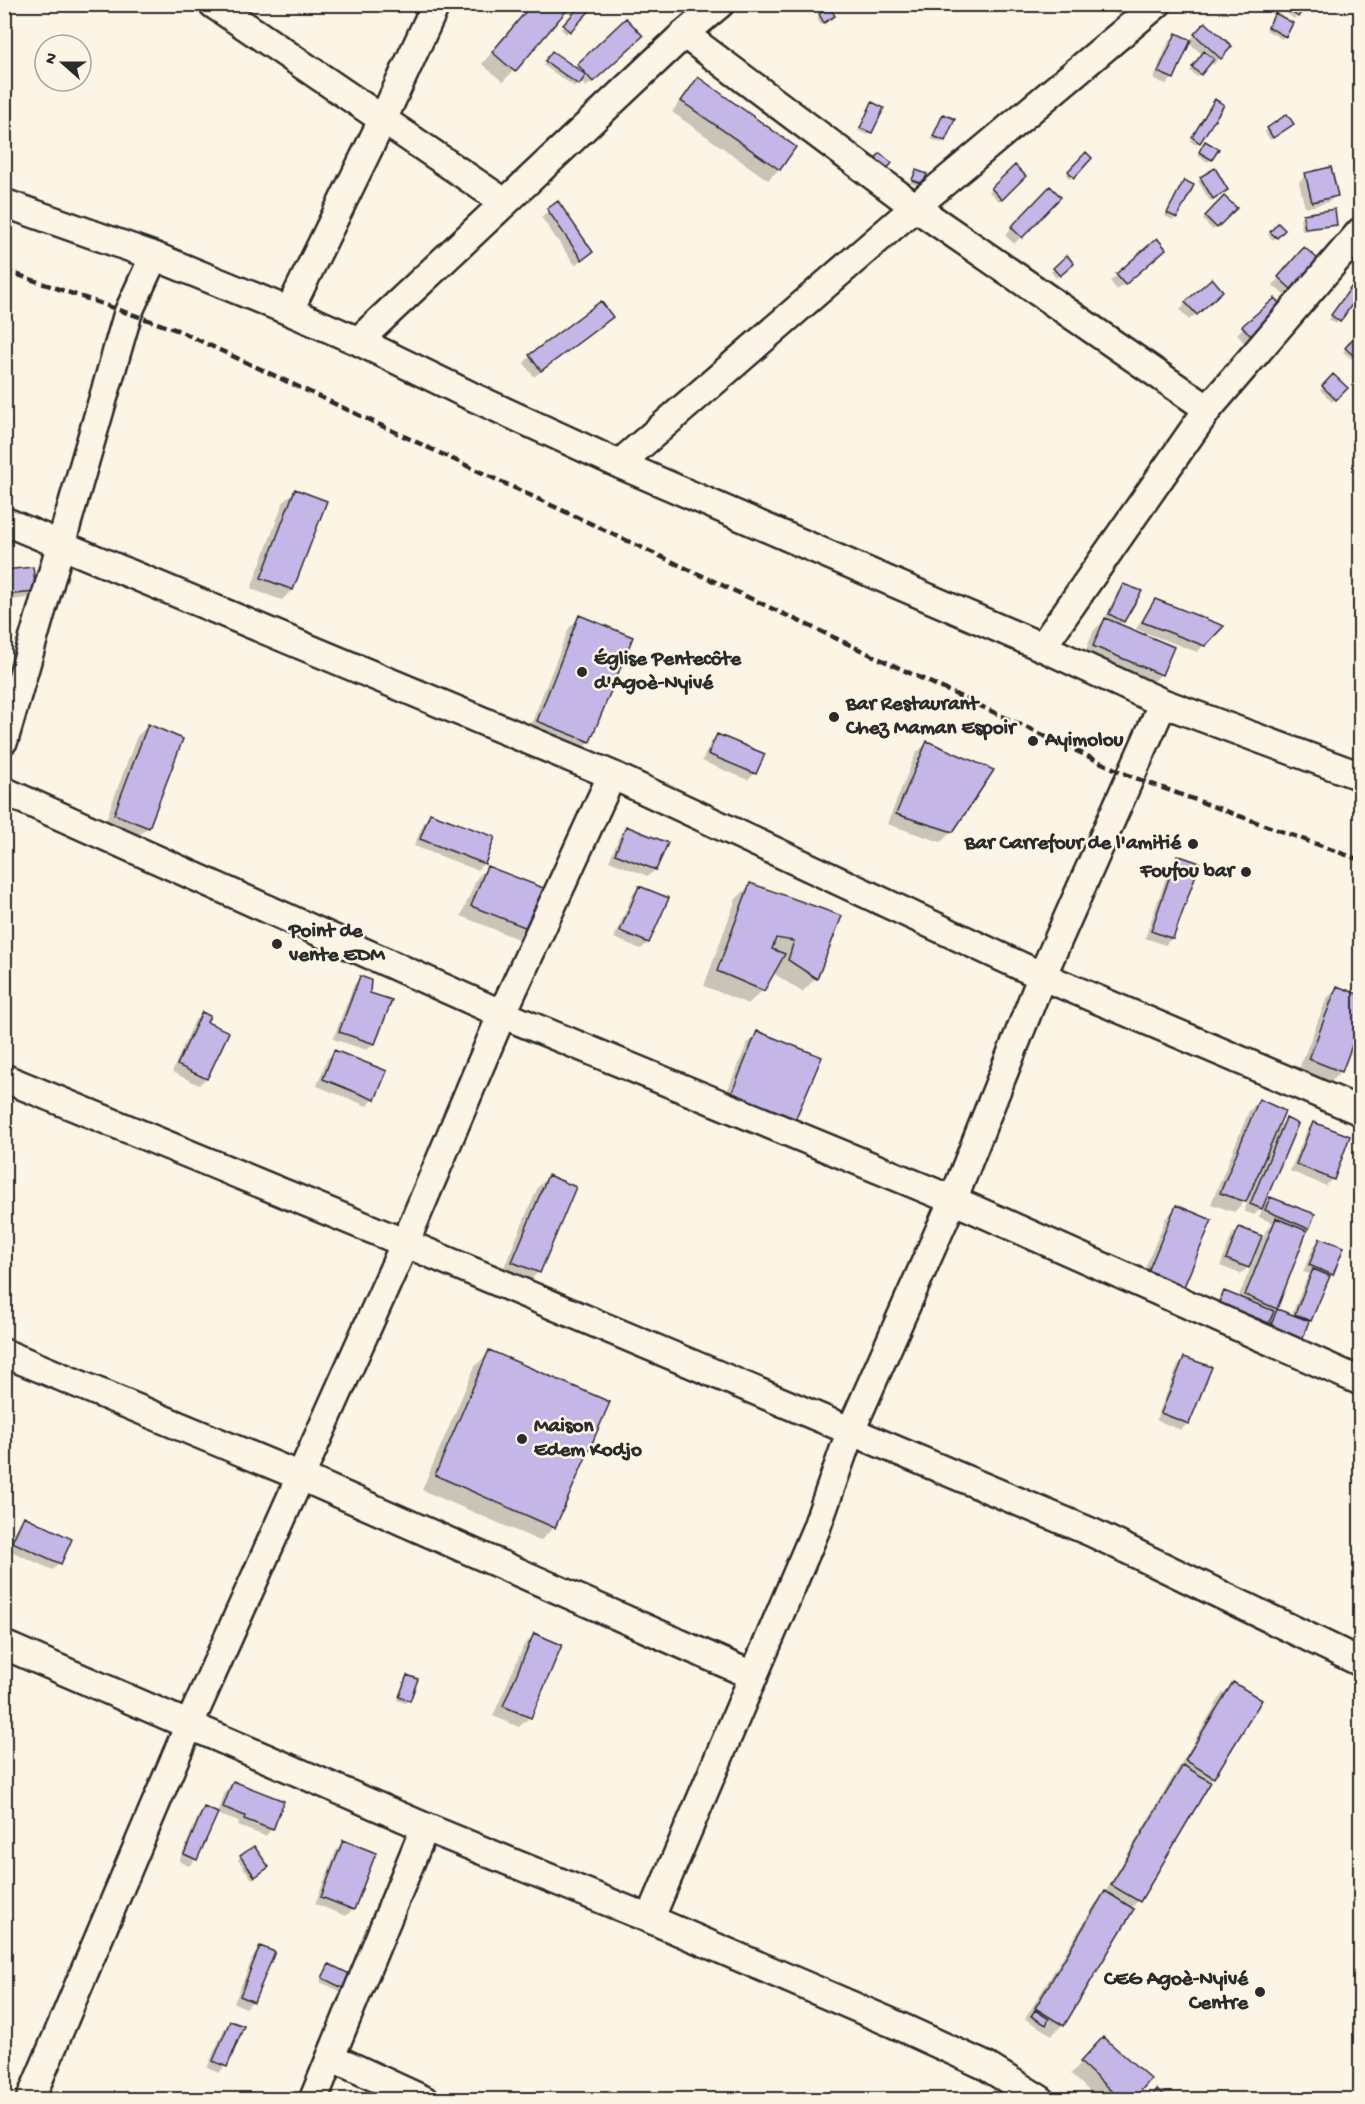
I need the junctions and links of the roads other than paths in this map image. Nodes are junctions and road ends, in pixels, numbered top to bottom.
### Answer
1 (213, 4) edge
2 (436, 4) edge
3 (720, 4) edge
4 (1157, 4) edge
5 (684, 34) junction
6 (383, 119) junction
7 (504, 202) junction
8 (4, 203) edge
9 (915, 207) junction
10 (1360, 232) edge
11 (154, 256) junction
12 (289, 311) junction
13 (358, 341) junction
14 (1209, 409) junction
15 (619, 464) junction
16 (4, 521) edge
17 (61, 545) junction
18 (1042, 647) junction
19 (1163, 703) junction
20 (4, 740) edge
21 (612, 775) junction
22 (1360, 776) edge
23 (4, 791) edge
24 (1042, 976) junction
25 (502, 1014) junction
26 (4, 1078) edge
27 (1360, 1111) edge
28 (953, 1200) junction
29 (405, 1244) junction
30 (4, 1353) edge
31 (1360, 1381) edge
32 (851, 1430) junction
33 (302, 1477) junction
34 (4, 1645) edge
35 (1360, 1662) edge
36 (754, 1676) junction
37 (190, 1724) junction
38 (425, 1827) junction
39 (650, 1919) junction
40 (331, 2057) junction
41 (30, 2100) edge
42 (313, 2100) edge
43 (424, 2100) edge
44 (1041, 2100) edge

1 - 6 street
2 - 6 street
3 - 5 street
4 - 9 street
5 - 7 street
5 - 9 street
6 - 7 street
6 - 12 street
7 - 13 street
8 - 11 street
9 - 14 street
9 - 15 street
10 - 14 street
11 - 12 street
11 - 17 street
12 - 13 street
13 - 15 street
14 - 18 street
15 - 18 street
16 - 17 street
17 - 20 street
17 - 21 street
18 - 19 street
19 - 22 street
19 - 24 street
21 - 24 street
21 - 25 street
23 - 25 street
24 - 27 street
24 - 28 street
25 - 28 street
25 - 29 street
26 - 29 street
28 - 31 street
28 - 32 street
29 - 32 street
29 - 33 street
30 - 33 street
32 - 35 street
32 - 36 street
33 - 36 street
33 - 37 street
34 - 37 street
36 - 39 street
37 - 38 street
37 - 41 street
38 - 39 street
38 - 40 street
39 - 44 street
40 - 42 street
40 - 43 street

